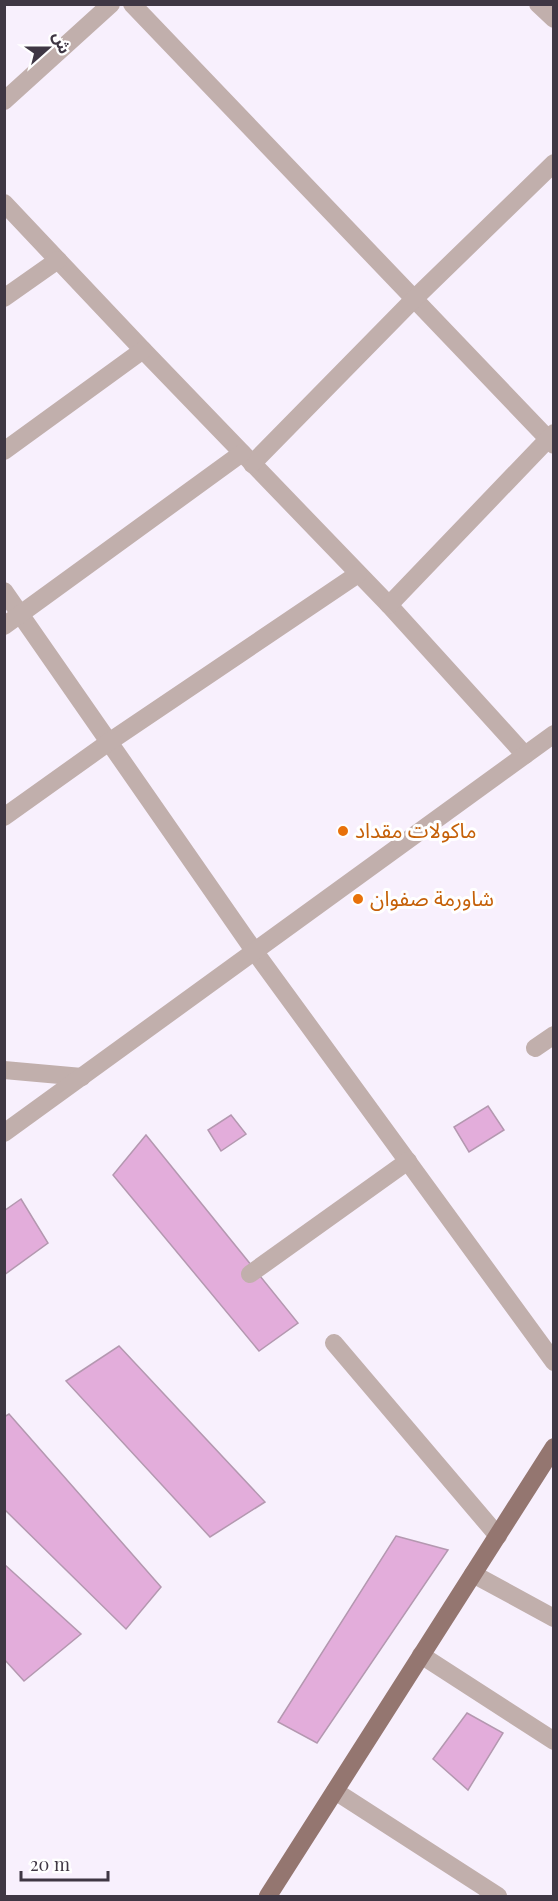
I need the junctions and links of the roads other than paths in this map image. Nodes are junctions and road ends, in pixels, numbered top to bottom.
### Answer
1 (111, 4) edge
2 (132, 4) edge
3 (538, 4) edge
4 (554, 20) edge
5 (4, 101) edge
6 (554, 163) edge
7 (4, 202) edge
8 (58, 260) junction
9 (4, 298) edge
10 (414, 299) junction
11 (143, 350) junction
12 (551, 439) edge
13 (4, 451) edge
14 (247, 459) junction
15 (358, 574) junction
16 (4, 591) edge
17 (389, 605) junction
18 (21, 614) junction
19 (4, 626) edge
20 (554, 735) edge
21 (109, 742) junction
22 (525, 755) junction
23 (4, 817) edge
24 (255, 952) junction
25 (554, 1035) edge
26 (535, 1048) dead end
27 (4, 1070) edge
28 (82, 1077) junction
29 (4, 1133) edge
30 (408, 1161) junction
31 (250, 1274) dead end
32 (334, 1343) dead end
33 (554, 1362) edge
34 (554, 1447) edge
35 (498, 1536) junction
36 (473, 1574) junction
37 (554, 1618) edge
38 (421, 1655) junction
39 (554, 1741) edge
40 (335, 1791) junction
41 (269, 1896) edge
42 (498, 1896) edge

1 - 5 street
2 - 10 street
3 - 4 street
6 - 10 street
7 - 8 street
8 - 9 street
8 - 11 street
10 - 12 street
10 - 14 street
11 - 13 street
11 - 14 street
12 - 17 street
14 - 15 street
14 - 18 street
15 - 17 street
15 - 21 street
16 - 18 street
17 - 22 street
18 - 19 street
18 - 21 street
20 - 22 street
21 - 23 street
21 - 24 street
22 - 24 street
24 - 28 street
24 - 30 street
25 - 26 street
27 - 28 street
28 - 29 street
30 - 31 street
30 - 33 street
32 - 35 street
34 - 35 main road
35 - 36 main road
36 - 37 street
36 - 38 main road
38 - 39 street
38 - 40 main road
40 - 41 main road
40 - 42 street

